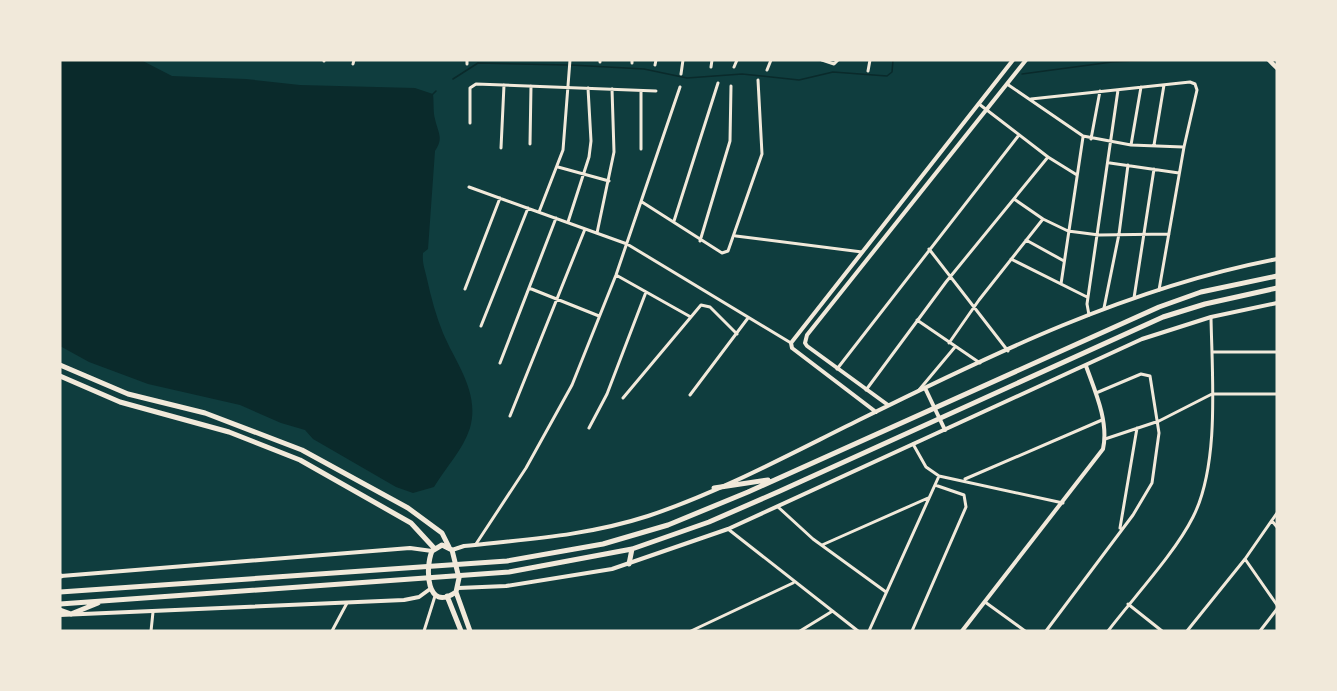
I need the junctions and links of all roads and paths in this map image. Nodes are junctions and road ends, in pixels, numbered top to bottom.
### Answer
1 (570, 60) edge
2 (683, 60) edge
3 (712, 60) edge
4 (737, 60) edge
5 (771, 60) edge
6 (822, 60) edge
7 (838, 60) edge
8 (870, 60) edge
9 (1013, 60) edge
10 (1026, 60) edge
11 (1269, 60) edge
12 (1010, 65) junction
13 (711, 67) dead end
14 (734, 67) dead end
15 (1277, 68) edge
16 (767, 70) dead end
17 (868, 71) dead end
18 (1017, 71) junction
19 (681, 74) dead end
20 (758, 80) dead end
21 (718, 83) dead end
22 (1007, 84) junction
23 (504, 85) junction
24 (1164, 85) junction
25 (531, 86) junction
26 (731, 86) dead end
27 (567, 87) junction
28 (680, 87) dead end
29 (1141, 87) junction
30 (588, 88) junction
31 (612, 89) junction
32 (1118, 90) junction
33 (641, 91) junction
34 (656, 91) dead end
35 (1100, 91) junction
36 (1031, 99) junction
37 (979, 104) junction
38 (987, 110) junction
39 (470, 123) dead end
40 (1019, 135) junction
41 (1083, 136) junction
42 (1091, 139) junction
43 (1112, 143) junction
44 (530, 144) dead end
45 (1131, 145) junction
46 (1154, 146) junction
47 (1184, 147) junction
48 (501, 148) dead end
49 (641, 149) dead end
50 (1048, 157) junction
51 (1109, 163) junction
52 (1128, 165) junction
53 (558, 167) junction
54 (1154, 169) junction
55 (1179, 173) junction
56 (583, 174) junction
57 (1077, 175) junction
58 (609, 181) junction
59 (469, 187) dead end
60 (500, 198) junction
61 (1014, 199) junction
62 (642, 202) junction
63 (528, 208) junction
64 (539, 212) junction
65 (556, 218) junction
66 (1043, 219) junction
67 (674, 221) junction
68 (568, 222) junction
69 (585, 229) junction
70 (1068, 231) junction
71 (597, 233) junction
72 (1119, 234) junction
73 (1143, 234) junction
74 (1169, 234) junction
75 (1099, 235) junction
76 (735, 236) junction
77 (1026, 240) junction
78 (700, 241) junction
79 (627, 244) junction
80 (929, 249) junction
81 (862, 252) junction
82 (1011, 259) junction
83 (1277, 259) edge
84 (1064, 261) junction
85 (616, 274) junction
86 (951, 276) junction
87 (1277, 276) edge
88 (1061, 284) junction
89 (529, 288) junction
90 (1277, 288) edge
91 (465, 289) dead end
92 (1159, 290) junction
93 (646, 292) junction
94 (1088, 298) junction
95 (1134, 298) junction
96 (557, 299) junction
97 (1277, 303) edge
98 (974, 307) junction
99 (1104, 309) junction
100 (1089, 315) junction
101 (599, 316) junction
102 (689, 316) junction
103 (1211, 317) junction
104 (748, 318) junction
105 (917, 320) junction
106 (481, 326) dead end
107 (737, 334) junction
108 (950, 343) junction
109 (791, 344) junction
110 (955, 347) junction
111 (1008, 351) junction
112 (1212, 352) junction
113 (1277, 352) edge
114 (500, 363) dead end
115 (981, 363) junction
116 (60, 365) edge
117 (1086, 366) junction
118 (837, 369) junction
119 (60, 376) edge
120 (925, 388) junction
121 (866, 390) junction
122 (918, 391) junction
123 (1096, 393) junction
124 (1212, 394) junction
125 (1277, 394) edge
126 (690, 395) dead end
127 (623, 398) dead end
128 (888, 406) junction
129 (876, 412) junction
130 (510, 416) dead end
131 (1102, 420) junction
132 (1159, 420) junction
133 (1137, 427) junction
134 (590, 428) dead end
135 (945, 430) junction
136 (1105, 439) junction
137 (913, 444) junction
138 (939, 476) junction
139 (777, 479) junction
140 (963, 479) junction
141 (935, 485) junction
142 (714, 488) junction
143 (929, 498) junction
144 (1063, 503) junction
145 (777, 506) junction
146 (1277, 513) edge
147 (1272, 521) junction
148 (1277, 527) edge
149 (728, 529) junction
150 (1120, 530) junction
151 (476, 544) junction
152 (822, 545) junction
153 (451, 548) junction
154 (433, 549) junction
155 (632, 549) junction
156 (1245, 559) junction
157 (629, 564) junction
158 (60, 576) edge
159 (793, 583) junction
160 (430, 589) junction
161 (457, 590) junction
162 (60, 592) edge
163 (887, 592) junction
164 (435, 594) junction
165 (447, 596) junction
166 (103, 601) junction
167 (984, 601) junction
168 (348, 602) junction
169 (60, 604) edge
170 (1128, 604) junction
171 (1277, 607) edge
172 (60, 610) edge
173 (153, 612) junction
174 (831, 612) junction
175 (71, 614) junction
176 (60, 615) edge
177 (851, 626) junction
178 (151, 631) edge
179 (332, 631) edge
180 (424, 631) edge
181 (461, 631) edge
182 (470, 631) edge
183 (691, 631) edge
184 (800, 631) edge
185 (849, 631) edge
186 (858, 631) edge
187 (869, 631) edge
188 (912, 631) edge
189 (962, 631) edge
190 (1025, 631) edge
191 (1046, 631) edge
192 (1108, 631) edge
193 (1162, 631) edge
194 (1186, 631) edge
195 (1260, 631) edge

1 - 27 street
2 - 19 street
3 - 13 street
4 - 14 street
5 - 16 street
6 - 7 street
8 - 17 street
9 - 12 street
10 - 18 street
11 - 15 main road
12 - 18 street
12 - 37 street
18 - 22 street
20 - 76 street
21 - 67 street
22 - 36 street
22 - 38 street
23 - 25 street
23 - 39 street
23 - 48 street
24 - 29 street
24 - 46 street
24 - 47 street
25 - 27 street
25 - 44 street
26 - 78 street
27 - 30 street
27 - 53 street
28 - 62 street
29 - 32 street
29 - 45 street
30 - 31 street
30 - 56 street
31 - 33 street
31 - 58 street
32 - 35 street
32 - 43 street
33 - 34 street
33 - 49 street
35 - 36 street
35 - 42 street
36 - 41 street
37 - 38 street
37 - 81 street
38 - 40 street
38 - 118 street
40 - 50 street
40 - 80 street
41 - 42 street
41 - 57 street
42 - 43 street
43 - 45 street
43 - 51 street
45 - 46 street
46 - 47 street
47 - 55 street
50 - 57 street
50 - 61 street
51 - 52 street
51 - 75 street
52 - 54 street
52 - 72 street
53 - 56 street
53 - 64 street
54 - 55 street
54 - 73 street
55 - 74 street
56 - 58 street
56 - 68 street
57 - 70 street
58 - 71 street
59 - 60 street
60 - 63 street
60 - 91 street
61 - 66 street
61 - 86 street
62 - 67 street
62 - 79 street
63 - 64 street
63 - 106 street
64 - 65 street
65 - 68 street
65 - 89 street
66 - 70 street
66 - 77 street
67 - 78 street
68 - 69 street
69 - 71 street
69 - 96 street
70 - 75 street
70 - 84 street
71 - 79 street
72 - 73 street
72 - 75 street
72 - 99 street
73 - 74 street
73 - 95 street
74 - 92 street
75 - 94 street
76 - 78 street
76 - 81 street
77 - 82 street
77 - 84 street
79 - 85 street
79 - 104 street
80 - 86 street
80 - 118 street
81 - 109 street
82 - 88 street
82 - 98 street
83 - 92 street
84 - 88 street
85 - 93 street
85 - 101 street
86 - 98 street
86 - 105 street
87 - 139 main road
88 - 94 street
89 - 96 street
89 - 114 street
90 - 155 main road
92 - 95 street
93 - 102 street
93 - 134 street
94 - 100 street
95 - 99 street
96 - 101 street
96 - 130 street
97 - 103 street
98 - 108 street
98 - 111 street
99 - 100 street
100 - 111 street
101 - 151 street
102 - 107 street
102 - 127 street
103 - 112 street
103 - 117 street
104 - 107 street
104 - 109 street
105 - 108 street
105 - 121 street
107 - 126 street
108 - 110 street
109 - 129 street
110 - 115 street
110 - 122 street
111 - 115 street
112 - 113 street
112 - 124 street
115 - 120 street
116 - 153 main road
117 - 123 street
117 - 135 street
118 - 121 street
119 - 154 main road
120 - 122 street
120 - 135 street
121 - 128 street
122 - 128 street
123 - 131 street
123 - 132 street
124 - 125 street
124 - 132 street
124 - 170 street
128 - 129 street
129 - 142 street
131 - 136 street
131 - 140 street
132 - 133 street
132 - 150 street
133 - 136 street
133 - 150 street
135 - 137 street
136 - 144 street
137 - 138 street
137 - 145 street
138 - 140 street
138 - 141 street
139 - 142 main road
139 - 162 main road
140 - 144 street
141 - 143 street
141 - 188 street
142 - 151 street
143 - 152 street
143 - 163 street
144 - 167 street
145 - 149 street
145 - 152 street
146 - 147 street
147 - 148 street
147 - 156 street
149 - 157 street
149 - 159 street
150 - 191 street
151 - 153 street
152 - 163 street
153 - 154 main road
153 - 161 main road
154 - 158 street
154 - 160 main road
155 - 157 main road
155 - 166 main road
156 - 171 street
156 - 194 street
157 - 161 street
159 - 174 street
159 - 183 street
160 - 164 main road
160 - 168 street
161 - 165 main road
161 - 182 main road
163 - 187 street
164 - 165 main road
164 - 180 street
165 - 181 main road
166 - 169 main road
166 - 175 main road
167 - 189 street
167 - 190 street
168 - 173 street
168 - 179 street
170 - 192 street
170 - 193 street
171 - 195 street
172 - 175 main road
173 - 175 street
173 - 178 street
174 - 177 street
174 - 184 street
175 - 176 street
177 - 185 street
177 - 186 street

